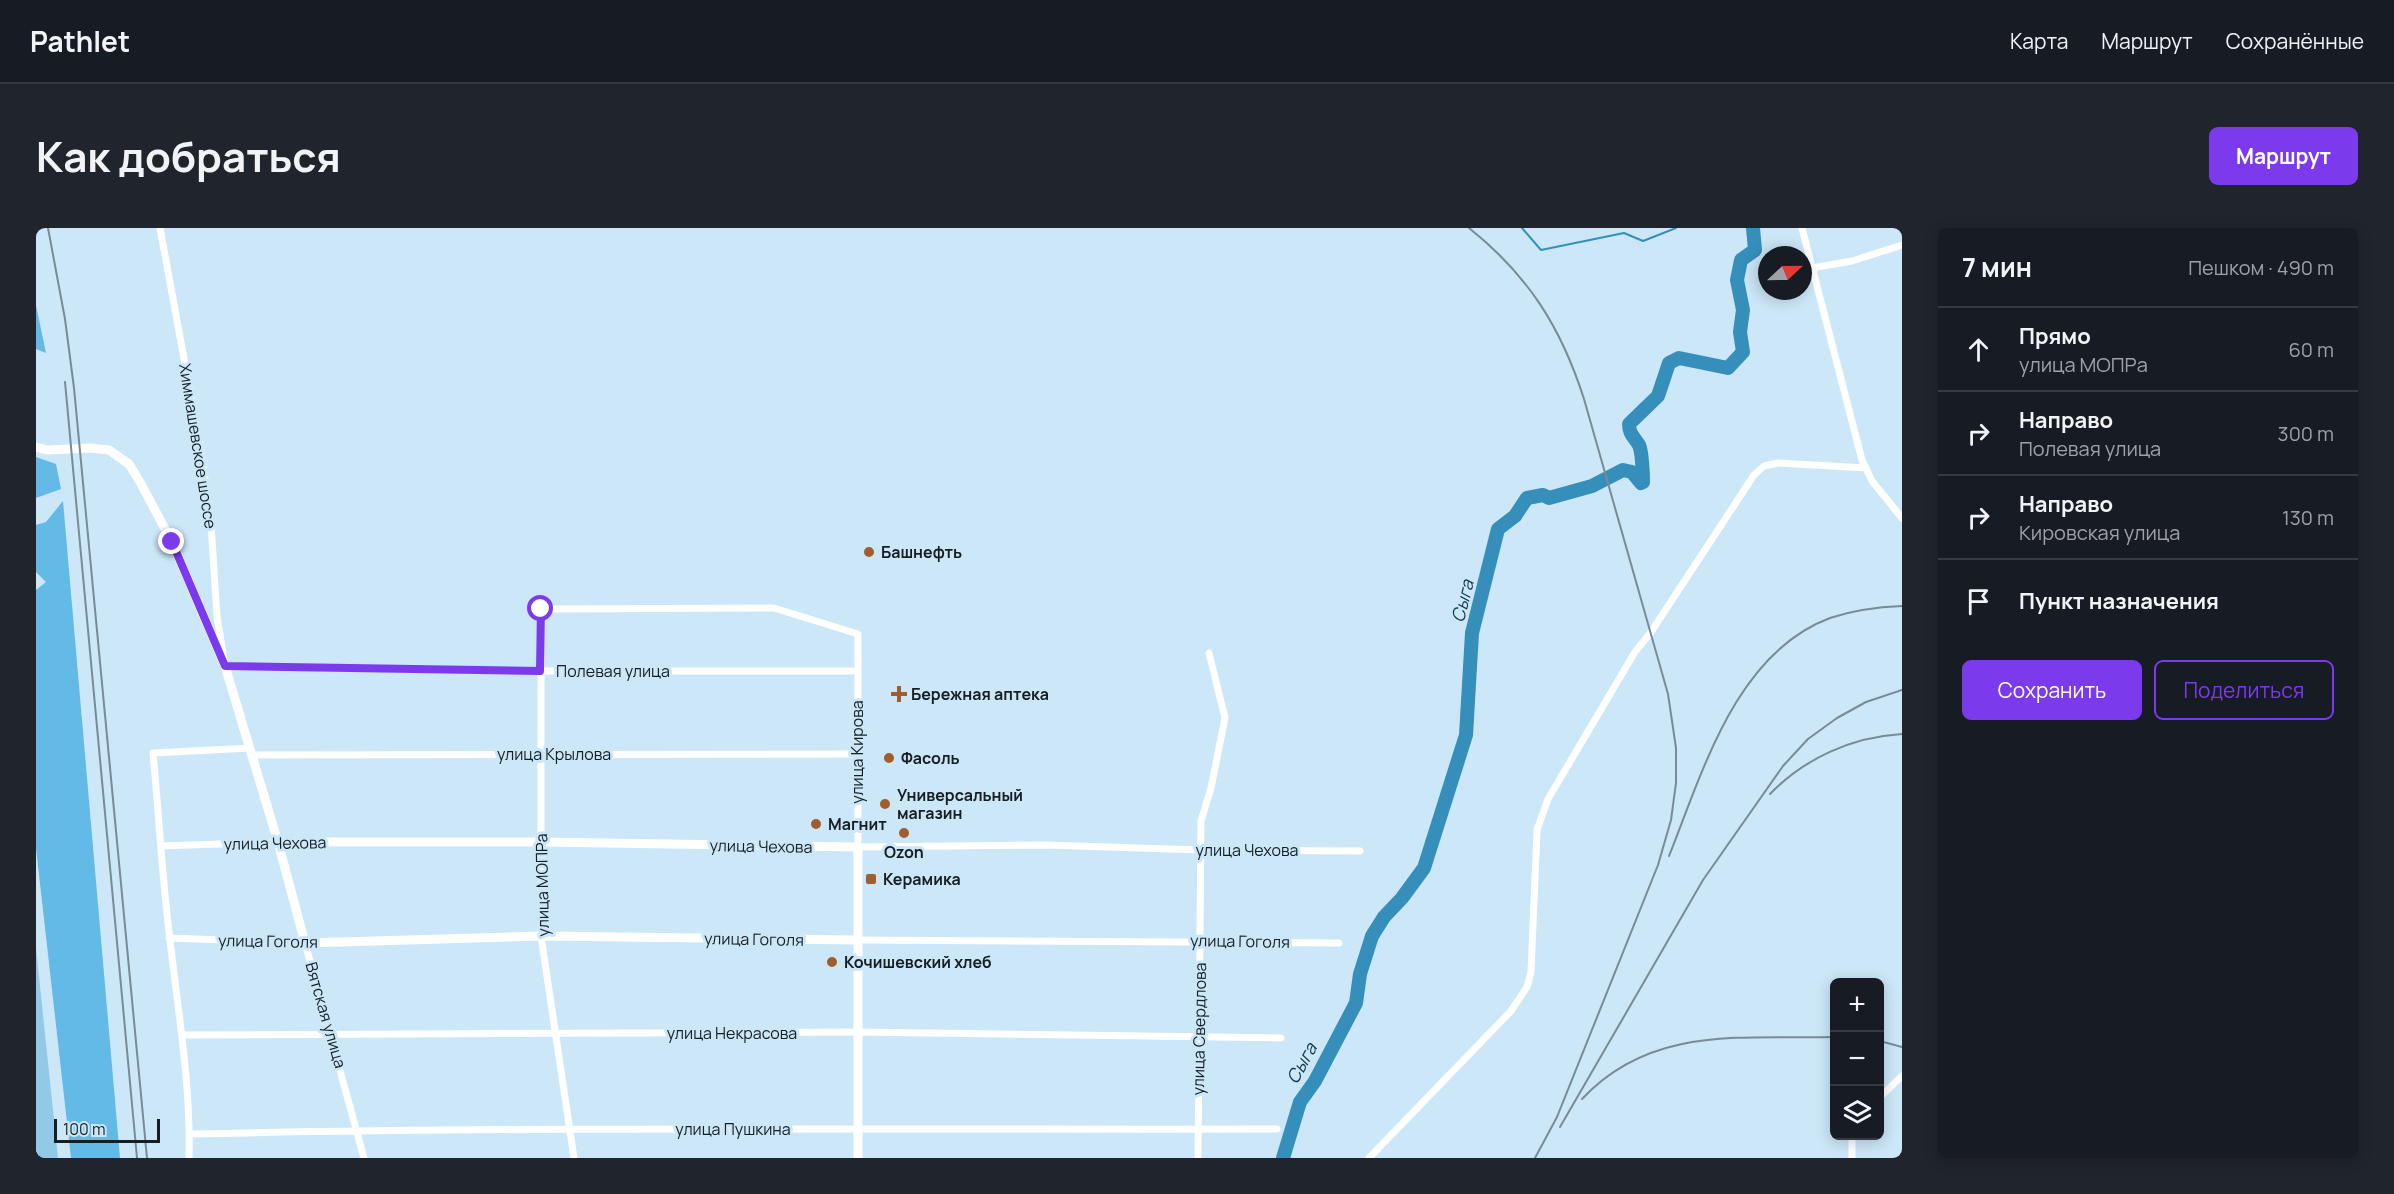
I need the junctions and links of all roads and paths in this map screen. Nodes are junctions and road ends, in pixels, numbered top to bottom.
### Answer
1 (160, 228) edge
2 (1802, 228) edge
3 (1902, 245) edge
4 (1807, 246) edge
5 (1812, 268) joint
6 (36, 447) edge
7 (1866, 468) junction
8 (1902, 518) edge
9 (541, 609) joint
10 (1209, 653) dead end
11 (225, 666) junction
12 (540, 671) junction
13 (858, 671) junction
14 (250, 752) junction
15 (541, 753) junction
16 (857, 754) junction
17 (278, 842) junction
18 (541, 843) junction
19 (161, 846) junction
20 (858, 847) junction
21 (1200, 850) junction
22 (1360, 851) dead end
23 (541, 936) junction
24 (170, 938) junction
25 (857, 940) junction
26 (1200, 941) junction
27 (1339, 942) dead end
28 (305, 943) junction
29 (858, 1032) junction
30 (183, 1035) junction
31 (331, 1035) junction
32 (557, 1035) junction
33 (1199, 1037) junction
34 (1281, 1038) dead end
35 (1902, 1076) edge
36 (1884, 1093) edge
37 (858, 1128) junction
38 (1198, 1129) junction
39 (1277, 1129) dead end
40 (357, 1130) junction
41 (570, 1130) junction
42 (190, 1134) junction
43 (1852, 1140) edge
44 (189, 1158) edge
45 (364, 1158) edge
46 (574, 1158) edge
47 (858, 1158) edge
48 (1198, 1158) edge
49 (1369, 1158) edge
50 (1852, 1158) edge

1 - 11 street, Химмашевское шоссе
2 - 4 street
3 - 5 street
5 - 7 street
6 - 11 main road, Вятская улица
7 - 8 street
7 - 49 street
9 - 12 street, улица МОПРа
9 - 13 street, улица Кирова
10 - 21 street, улица Свердлова
11 - 12 street, Полевая улица
11 - 14 main road, Вятская улица
12 - 13 street, Полевая улица
12 - 15 street, улица МОПРа
13 - 16 street, улица Кирова
14 - 15 street, улица Крылова
14 - 17 main road, Вятская улица
14 - 19 street, улица Крылова
15 - 16 street, улица Крылова
15 - 18 street, улица МОПРа
16 - 20 street, улица Кирова
17 - 18 main road, улица Чехова
17 - 19 street, улица Чехова
17 - 28 main road, Вятская улица
18 - 20 main road, улица Чехова
18 - 23 street, улица МОПРа
19 - 24 street
20 - 21 street, улица Чехова
20 - 25 main road, улица Кирова
21 - 22 street, улица Чехова
21 - 26 street, улица Свердлова
23 - 25 main road, улица Гоголя
23 - 28 main road, улица Гоголя
23 - 32 street, улица МОПРа
24 - 28 street, улица Гоголя
24 - 30 street
25 - 26 street, улица Гоголя
25 - 29 main road, улица Кирова
26 - 27 street, улица Гоголя
26 - 33 street, улица Свердлова
28 - 31 street, Вятская улица
29 - 32 street, улица Некрасова
29 - 33 street, улица Некрасова
29 - 37 main road, улица Кирова
30 - 31 street, улица Некрасова
30 - 42 street
31 - 32 street, улица Некрасова
31 - 40 street, Вятская улица
32 - 41 street, улица МОПРа
33 - 34 street, улица Некрасова
33 - 38 street, улица Свердлова
35 - 36 street
37 - 38 street, улица Пушкина
37 - 41 street, улица Пушкина
37 - 47 main road, улица Кирова
38 - 39 street, улица Пушкина
38 - 48 street, улица Свердлова
40 - 41 street, улица Пушкина
40 - 42 street, улица Пушкина
40 - 45 street, Вятская улица
41 - 46 street, улица МОПРа
42 - 44 street
43 - 50 street

